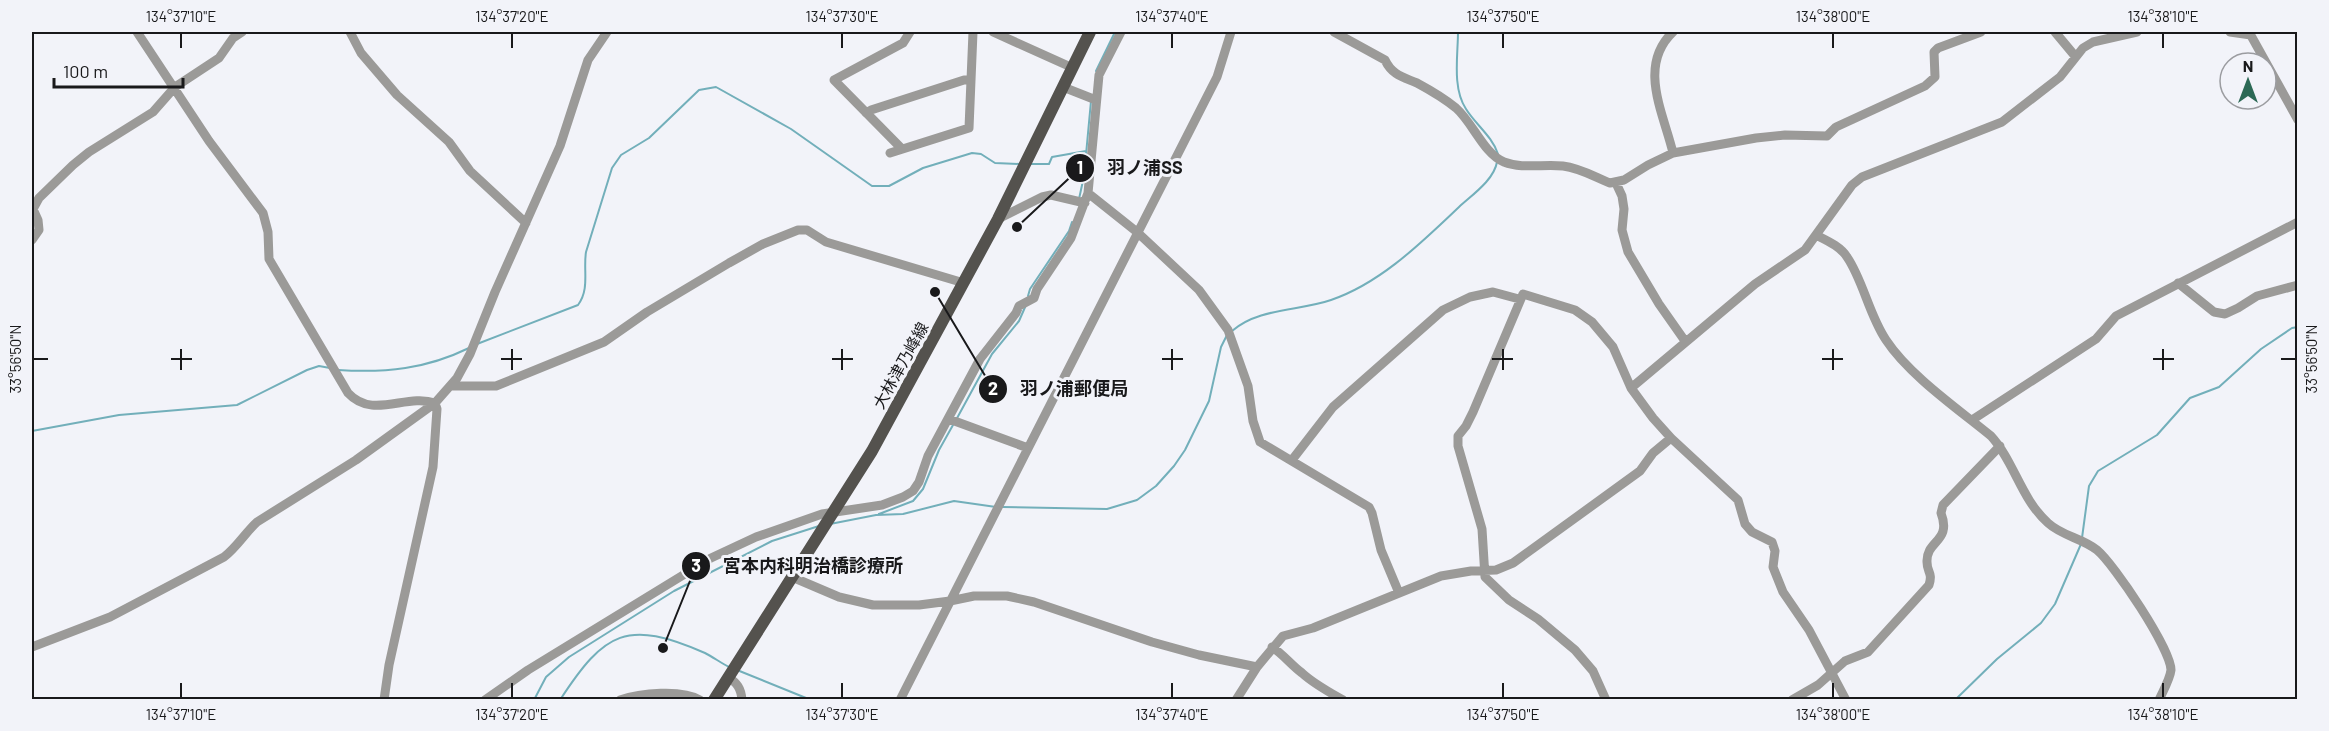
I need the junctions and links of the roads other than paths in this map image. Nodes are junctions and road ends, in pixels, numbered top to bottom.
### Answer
1 (137, 32) edge
2 (242, 32) edge
3 (350, 32) edge
4 (607, 32) edge
5 (910, 32) edge
6 (973, 32) edge
7 (993, 32) edge
8 (1090, 32) edge
9 (1121, 32) edge
10 (1231, 32) edge
11 (1334, 32) edge
12 (1673, 32) edge
13 (1981, 32) edge
14 (2055, 32) edge
15 (2137, 32) edge
16 (2230, 32) edge
17 (2250, 33) edge
18 (2075, 56) junction
19 (1073, 68) junction
20 (971, 80) junction
21 (175, 87) junction
22 (1063, 87) junction
23 (1096, 100) junction
24 (866, 113) junction
25 (2298, 120) edge
26 (902, 149) junction
27 (890, 153) dead end
28 (1673, 153) junction
29 (1616, 183) junction
30 (1086, 198) junction
31 (998, 219) junction
32 (2298, 222) edge
33 (526, 223) junction
34 (1137, 232) junction
35 (1818, 236) junction
36 (32, 240) edge
37 (964, 283) junction
38 (2178, 283) junction
39 (2298, 285) edge
40 (1519, 299) junction
41 (1685, 341) junction
42 (450, 386) junction
43 (1631, 388) junction
44 (435, 403) junction
45 (1972, 420) junction
46 (953, 421) junction
47 (1671, 438) junction
48 (2000, 446) junction
49 (1028, 448) junction
50 (1292, 460) junction
51 (830, 517) junction
52 (1485, 570) junction
53 (792, 576) junction
54 (1399, 593) junction
55 (950, 602) junction
56 (32, 647) edge
57 (1272, 647) junction
58 (1257, 667) junction
59 (1832, 671) junction
60 (731, 672) junction
61 (651, 697) edge
62 (384, 699) edge
63 (485, 699) edge
64 (620, 699) edge
65 (700, 699) edge
66 (714, 699) edge
67 (742, 699) edge
68 (900, 699) edge
69 (1236, 699) edge
70 (1343, 699) edge
71 (1606, 699) edge
72 (1792, 699) edge
73 (1846, 699) edge
74 (2159, 699) edge

1 - 21 street
2 - 21 street
3 - 33 street
4 - 33 street
5 - 24 street
6 - 20 street
7 - 19 street
8 - 19 main road, 大林津乃峰線
9 - 23 street
10 - 34 street
11 - 29 street
12 - 28 street
13 - 28 street
14 - 18 street
15 - 18 street
16 - 17 street
17 - 25 street
18 - 35 street
19 - 22 main road, 大林津乃峰線
20 - 24 street
20 - 26 street
21 - 36 street
21 - 44 street
22 - 23 street
22 - 31 main road, 大林津乃峰線
23 - 30 street
24 - 26 street
26 - 27 street
28 - 29 street
29 - 41 street
30 - 31 street
30 - 34 street
30 - 46 street
31 - 37 main road, 大林津乃峰線
32 - 38 street
33 - 42 street
34 - 49 street
34 - 50 street
35 - 41 street
35 - 45 street
37 - 42 street
37 - 51 main road, 大林津乃峰線
38 - 39 street
38 - 45 street
40 - 43 street
40 - 50 street
40 - 52 street
41 - 43 street
42 - 44 street
43 - 47 street
44 - 56 street
44 - 62 street
45 - 48 street
46 - 49 street
46 - 51 street
47 - 52 street
47 - 59 street
48 - 59 street
48 - 74 street
49 - 55 street
50 - 54 street
51 - 53 main road, 大林津乃峰線
51 - 63 street
52 - 54 street
52 - 71 street
53 - 55 street
53 - 60 main road, 大林津乃峰線
54 - 57 street
55 - 58 street
55 - 68 street
57 - 58 street
57 - 70 street
58 - 69 street
59 - 72 street
59 - 73 street
60 - 66 main road, 大林津乃峰線
60 - 67 street
61 - 64 street
61 - 65 street

